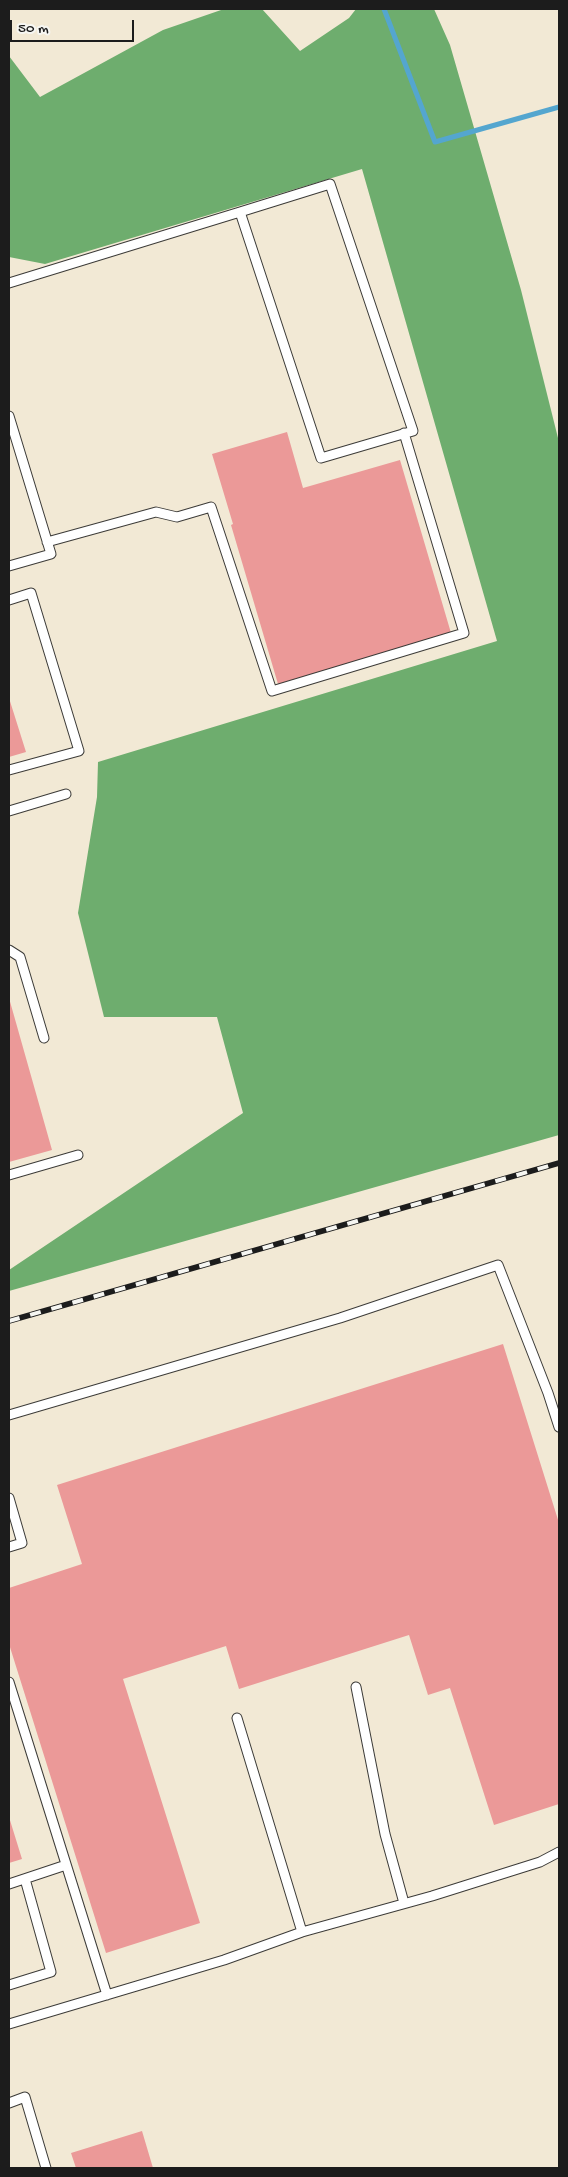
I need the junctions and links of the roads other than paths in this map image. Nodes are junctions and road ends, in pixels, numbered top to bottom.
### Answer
1 (240, 212) junction
2 (9, 283) edge
3 (9, 416) edge
4 (404, 433) junction
5 (47, 542) junction
6 (9, 566) edge
7 (9, 600) edge
8 (9, 770) edge
9 (66, 794) dead end
10 (9, 811) edge
11 (9, 950) edge
12 (44, 1038) dead end
13 (78, 1155) dead end
14 (9, 1175) edge
15 (9, 1415) edge
16 (559, 1427) edge
17 (9, 1498) edge
18 (9, 1547) edge
19 (9, 1682) edge
20 (356, 1687) dead end
21 (237, 1718) dead end
22 (559, 1852) edge
23 (66, 1865) junction
24 (25, 1879) junction
25 (9, 1884) edge
26 (404, 1903) junction
27 (302, 1932) junction
28 (9, 1985) edge
29 (107, 1995) junction
30 (9, 2024) edge
31 (9, 2102) edge
32 (46, 2168) edge

1 - 2 lane
1 - 4 lane
1 - 4 lane
3 - 5 lane
4 - 5 lane
5 - 6 lane
7 - 8 lane
9 - 10 lane
11 - 12 lane
13 - 14 lane
15 - 16 lane
17 - 18 lane
19 - 23 lane
20 - 26 lane
21 - 27 lane
22 - 26 lane
23 - 24 lane
23 - 29 lane
24 - 25 lane
24 - 28 lane
26 - 27 lane
27 - 29 lane
29 - 30 lane
31 - 32 lane

